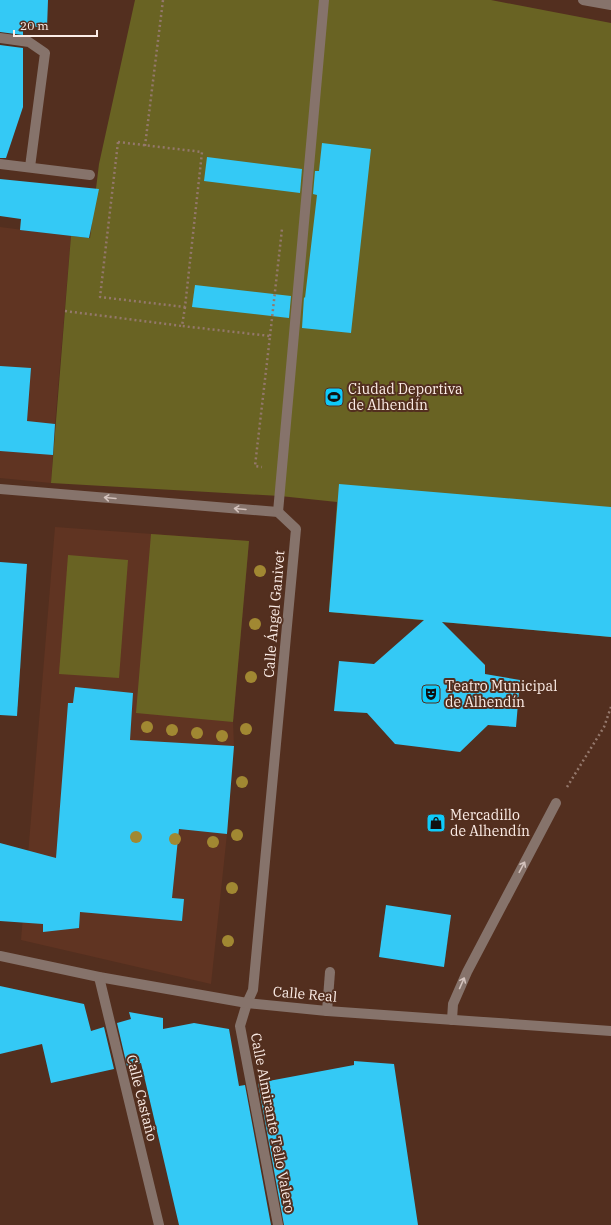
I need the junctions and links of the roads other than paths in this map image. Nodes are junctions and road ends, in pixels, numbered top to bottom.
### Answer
1 (324, 0) edge
2 (582, 0) edge
3 (611, 5) edge
4 (0, 38) edge
5 (0, 164) edge
6 (30, 167) junction
7 (90, 175) dead end
8 (0, 489) edge
9 (278, 512) junction
10 (556, 804) road end
11 (0, 956) edge
12 (330, 972) dead end
13 (99, 977) junction
14 (247, 1003) junction
15 (327, 1011) junction
16 (452, 1020) junction
17 (611, 1031) edge
18 (159, 1225) edge
19 (278, 1225) edge

1 - 9 street
2 - 3 street
4 - 6 street
5 - 6 street
6 - 7 street
9 -> 8 street
9 - 14 street, Calle Ángel Ganivet
16 -> 10 street
11 - 13 street, Calle Real
12 - 15 street
13 - 14 street, Calle Real
13 - 18 street, Calle Castaño
14 - 15 street, Calle Real
14 - 19 street, Calle Almirante Tello Valero
15 - 16 street, Calle Real
16 - 17 street, Calle Real

